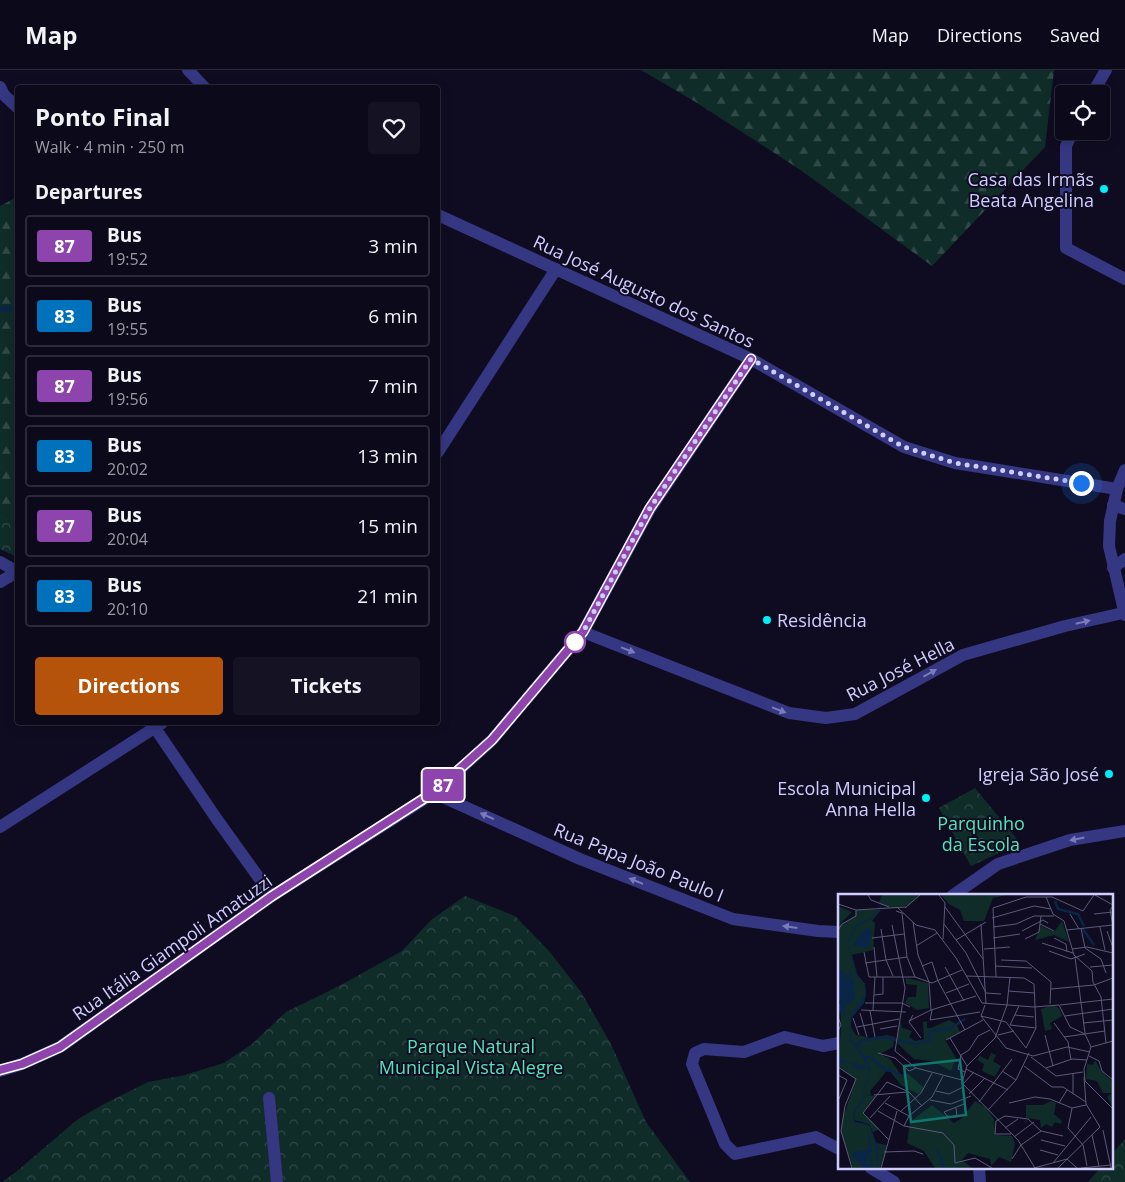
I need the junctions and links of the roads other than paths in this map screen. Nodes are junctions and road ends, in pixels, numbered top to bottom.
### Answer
1 (188, 70) edge
2 (1106, 70) edge
3 (202, 85) edge
4 (1097, 85) edge
5 (0, 88) edge
6 (15, 105) edge
7 (1069, 140) edge
8 (440, 216) edge
9 (556, 269) junction
10 (1125, 280) edge
11 (751, 359) junction
12 (440, 449) edge
13 (1125, 470) edge
14 (1117, 489) junction
15 (1119, 507) edge
16 (1125, 559) edge
17 (0, 562) edge
18 (1113, 568) junction
19 (15, 571) edge
20 (15, 573) edge
21 (0, 582) edge
22 (1124, 614) edge
23 (583, 632) junction
24 (154, 725) edge
25 (157, 725) edge
26 (434, 792) junction
27 (0, 827) edge
28 (1125, 831) edge
29 (955, 894) edge
30 (272, 896) junction
31 (838, 932) edge
32 (838, 1043) edge
33 (0, 1070) edge
34 (269, 1098) dead end
35 (838, 1148) edge
36 (874, 1170) edge
37 (277, 1182) edge
38 (894, 1182) edge

1 - 3 street
2 - 4 street
5 - 6 street
7 - 10 street
8 - 9 street, Rua José Augusto dos Santos
9 - 11 street, Rua José Augusto dos Santos
9 - 12 street
11 - 14 street, Rua José Augusto dos Santos
11 - 23 street, Rua Itália Giampoli Amatuzzi
13 - 14 street
14 - 15 street
15 - 18 street
16 - 18 street
17 - 19 street
18 - 22 street
20 - 21 street
23 -> 22 street, Rua José Hella
23 - 26 street, Rua Itália Giampoli Amatuzzi
24 - 27 street
25 - 30 street
26 - 30 street, Rua Itália Giampoli Amatuzzi
31 -> 26 street, Rua Papa João Paulo I
28 -> 29 street
30 - 33 street, Rua Itália Giampoli Amatuzzi
32 - 35 street
34 - 37 street
36 - 38 street

